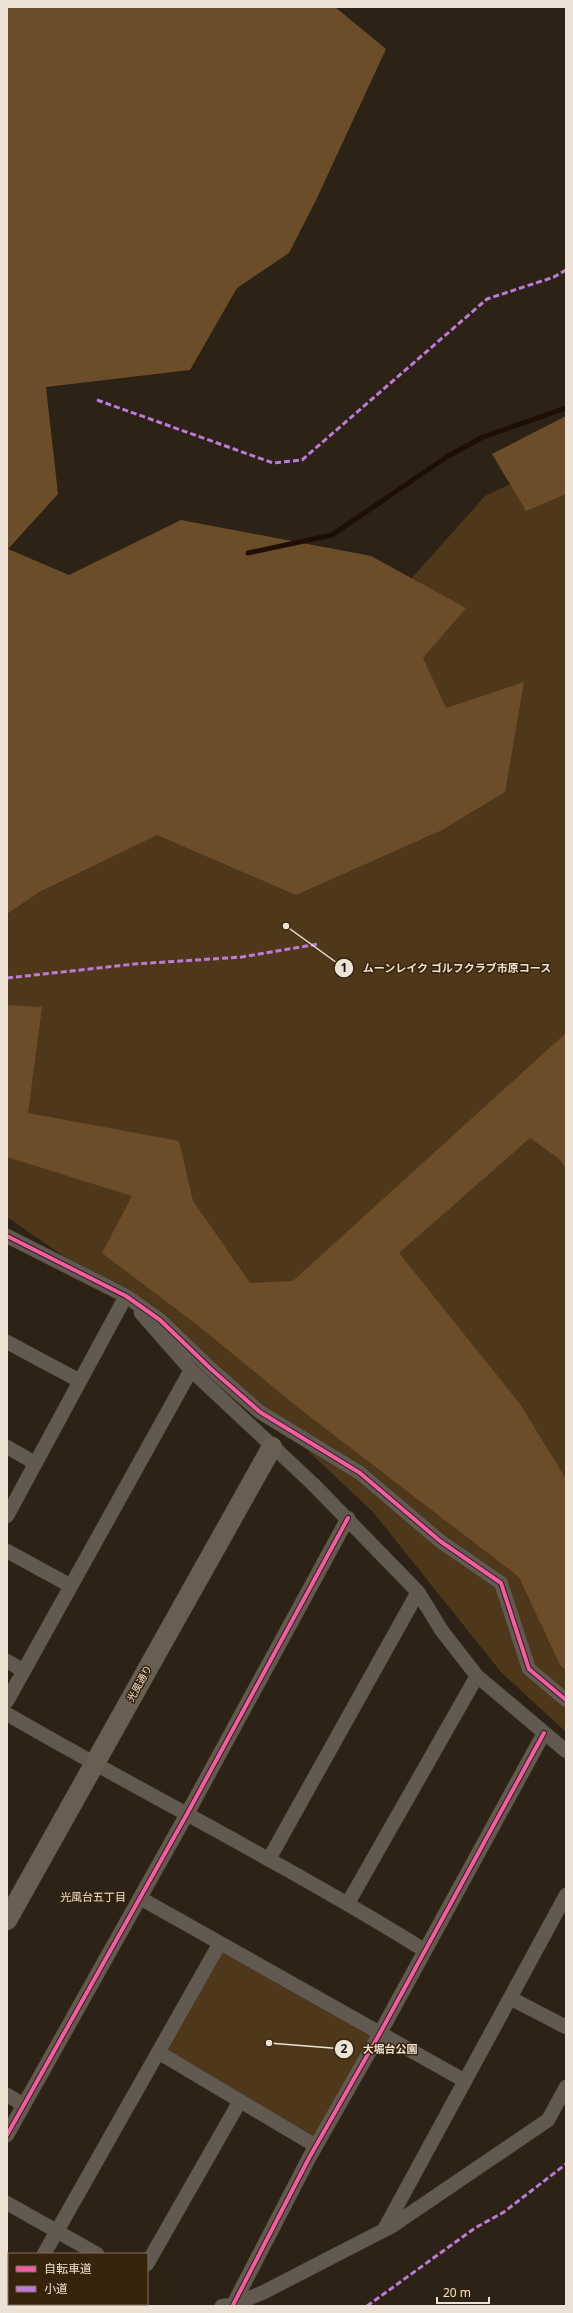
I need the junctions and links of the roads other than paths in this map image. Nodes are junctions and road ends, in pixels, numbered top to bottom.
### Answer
1 (7, 1236) edge
2 (126, 1296) junction
3 (7, 1342) edge
4 (191, 1370) junction
5 (80, 1381) junction
6 (7, 1447) edge
7 (272, 1447) junction
8 (36, 1463) junction
9 (7, 1516) edge
10 (348, 1518) junction
11 (7, 1551) edge
12 (71, 1586) junction
13 (418, 1592) junction
14 (7, 1661) edge
15 (24, 1671) junction
16 (477, 1676) junction
17 (566, 1700) edge
18 (7, 1702) edge
19 (7, 1714) edge
20 (544, 1733) junction
21 (566, 1751) edge
22 (94, 1764) junction
23 (187, 1814) junction
24 (270, 1860) junction
25 (566, 1895) edge
26 (140, 1898) junction
27 (348, 1903) junction
28 (7, 1920) edge
29 (220, 1943) junction
30 (424, 1950) junction
31 (510, 1998) junction
32 (566, 2027) edge
33 (380, 2033) junction
34 (158, 2052) junction
35 (465, 2081) junction
36 (566, 2086) edge
37 (7, 2095) edge
38 (240, 2101) junction
39 (24, 2104) junction
40 (7, 2135) edge
41 (316, 2146) junction
42 (7, 2204) edge
43 (384, 2230) junction
44 (57, 2231) junction
45 (45, 2253) edge
46 (95, 2253) edge
47 (148, 2262) edge
48 (227, 2306) edge

1 - 2 street
2 - 4 street
2 - 5 street
2 - 17 street
3 - 5 street
4 - 7 street
4 - 12 street
5 - 8 street
6 - 8 street
7 - 10 street
7 - 22 street, 光風通り
8 - 9 street
10 - 13 street
10 - 23 street
11 - 12 street
12 - 15 street
13 - 16 street
13 - 24 street
14 - 15 street
15 - 18 street
16 - 20 street
16 - 27 street
19 - 22 street
20 - 21 street
20 - 30 street
22 - 23 street
22 - 28 street, 光風通り
23 - 24 street
23 - 26 street
24 - 27 street
25 - 31 street
26 - 29 street
26 - 39 street
27 - 30 street
29 - 33 street
29 - 34 street
30 - 33 street
31 - 32 street
31 - 35 street
33 - 35 street
33 - 41 street
34 - 38 street
34 - 44 street
35 - 43 street
36 - 43 street
37 - 39 street
38 - 41 street
38 - 47 street
39 - 40 street
41 - 48 street
42 - 44 street
43 - 48 street
44 - 45 street
44 - 46 street

